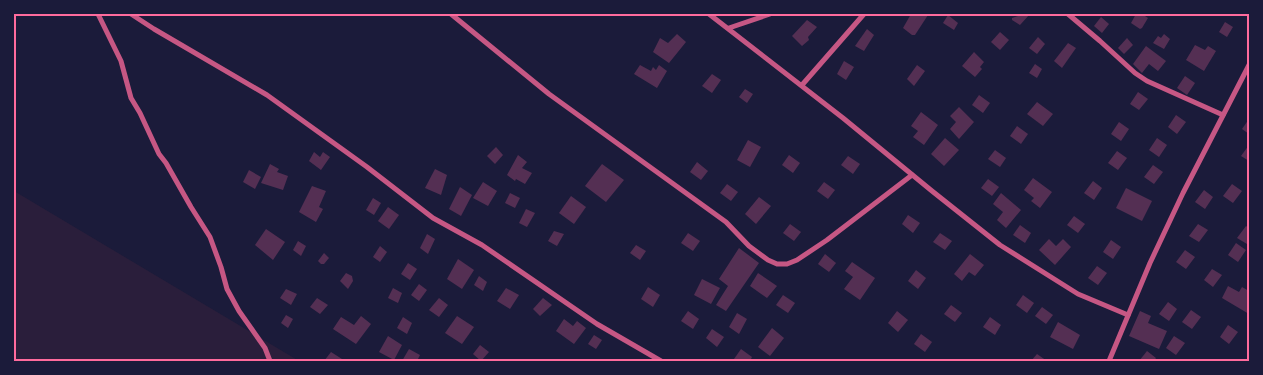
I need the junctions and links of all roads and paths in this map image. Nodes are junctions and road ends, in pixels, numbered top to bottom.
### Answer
1 (98, 14) edge
2 (131, 14) edge
3 (450, 14) edge
4 (709, 14) edge
5 (770, 14) edge
6 (864, 14) edge
7 (1068, 14) edge
8 (728, 28) junction
9 (1249, 65) edge
10 (802, 85) junction
11 (1223, 115) junction
12 (912, 175) junction
13 (1128, 315) junction
14 (270, 361) edge
15 (661, 361) edge
16 (1108, 361) edge

1 - 14 street
2 - 15 street
3 - 12 street
4 - 8 street
5 - 8 street
6 - 10 street
7 - 11 street
8 - 10 street
9 - 11 street
10 - 12 street
11 - 13 street
12 - 13 street
13 - 16 street

